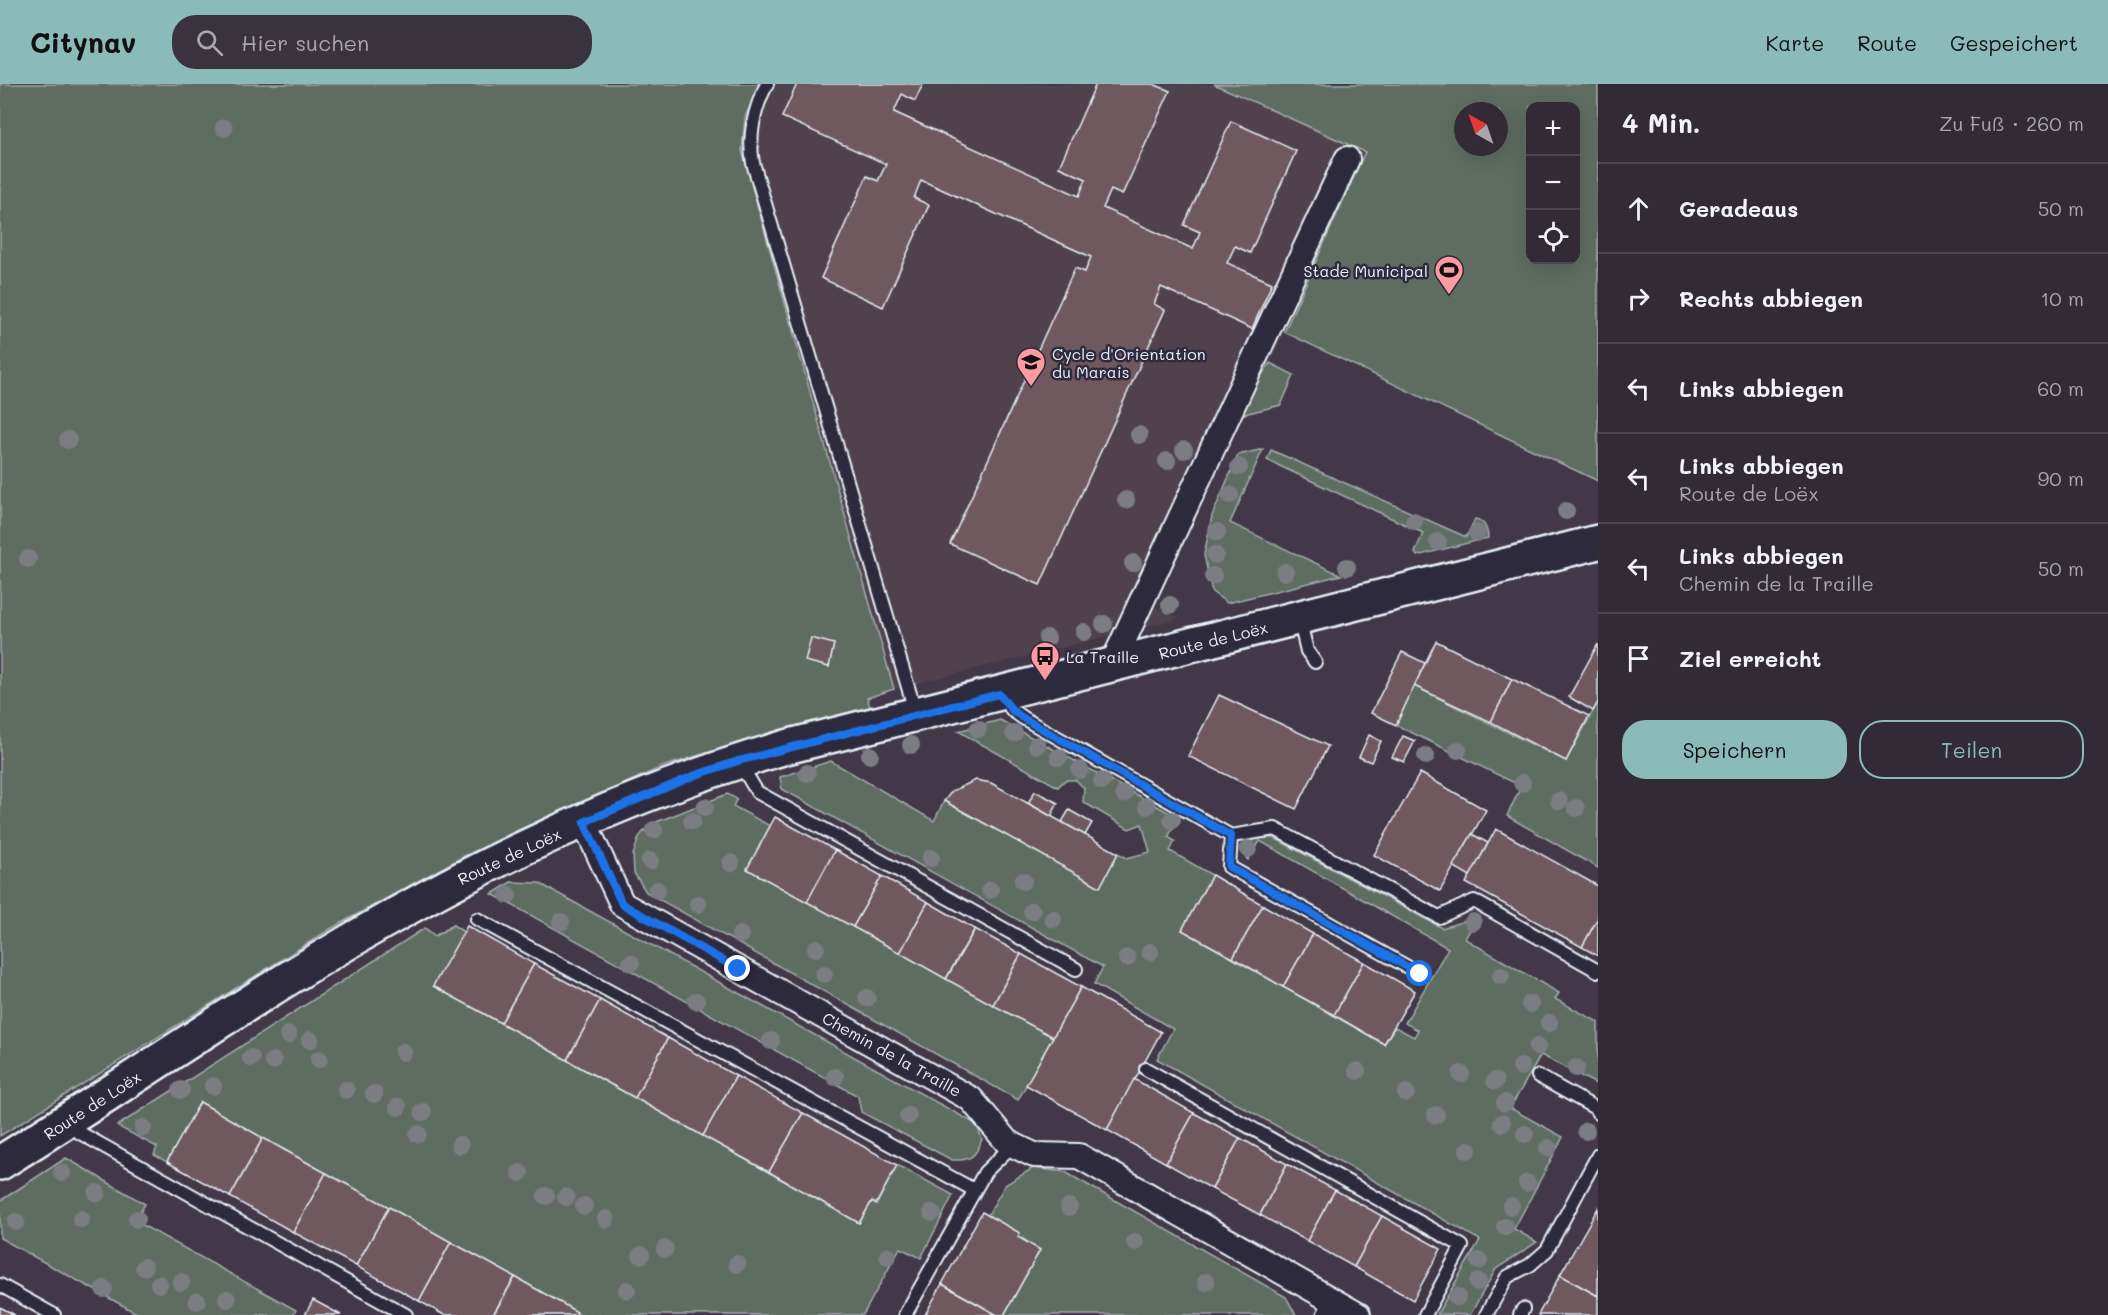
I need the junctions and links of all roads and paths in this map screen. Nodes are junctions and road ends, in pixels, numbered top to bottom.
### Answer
1 (767, 84) edge
2 (1347, 159) dead end
3 (1598, 542) edge
4 (1299, 618) junction
5 (1315, 662) dead end
6 (1112, 665) junction
7 (999, 694) junction
8 (916, 715) junction
9 (738, 761) junction
10 (584, 822) junction
11 (1231, 836) junction
12 (477, 919) dead end
13 (1076, 969) dead end
14 (1598, 970) edge
15 (1420, 974) dead end
16 (1146, 1069) dead end
17 (1538, 1076) dead end
18 (1598, 1113) edge
19 (63, 1124) junction
20 (1013, 1144) junction
21 (1598, 1155) edge
22 (0, 1163) edge
23 (975, 1190) junction
24 (0, 1285) edge
25 (1327, 1308) edge
26 (54, 1315) edge
27 (406, 1315) edge
28 (905, 1315) edge
29 (1358, 1315) edge
30 (1425, 1315) edge
31 (1486, 1315) edge

1 - 8 lane
2 - 6 street
3 - 4 street, Route de Loëx
4 - 5 lane
4 - 6 street, Route de Loëx
6 - 7 street, Route de Loëx
7 - 8 street, Route de Loëx
7 - 11 lane
8 - 9 street, Route de Loëx
9 - 10 street, Route de Loëx
9 - 13 lane
10 - 19 street, Route de Loëx
10 - 20 street, Chemin de la Traille
11 - 14 lane
11 - 15 lane
12 - 23 lane
16 - 30 lane
17 - 18 lane
19 - 22 street, Route de Loëx
19 - 27 lane
20 - 23 lane
20 - 25 street, Chemin de la Traille
21 - 31 lane
23 - 28 lane
24 - 26 lane
25 - 29 street, Chemin de la Traille

